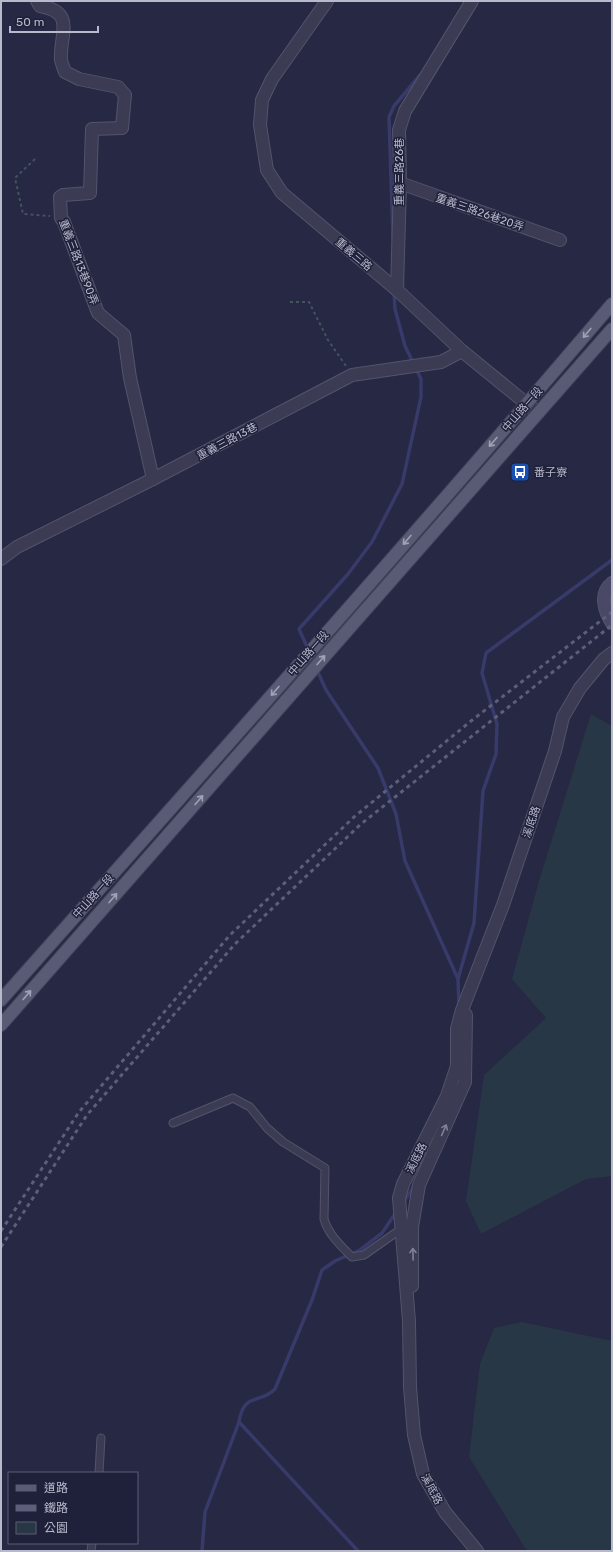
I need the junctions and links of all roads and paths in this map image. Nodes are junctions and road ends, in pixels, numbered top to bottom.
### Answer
1 (37, 1) edge
2 (327, 1) edge
3 (472, 1) edge
4 (35, 159) dead end
5 (400, 183) junction
6 (61, 218) junction
7 (560, 240) dead end
8 (397, 290) junction
9 (290, 302) dead end
10 (612, 304) edge
11 (612, 329) edge
12 (462, 351) junction
13 (352, 375) junction
14 (527, 404) junction
15 (538, 413) junction
16 (152, 479) junction
17 (1, 559) edge
18 (612, 583) edge
19 (612, 622) edge
20 (612, 652) edge
21 (1, 1001) edge
22 (464, 1006) junction
23 (13, 1011) junction
24 (1, 1025) edge
25 (173, 1124) dead end
26 (400, 1225) junction
27 (409, 1321) junction
28 (101, 1438) dead end
29 (99, 1472) edge
30 (477, 1551) edge

1 - 6 street, 重義三路13巷90弄
2 - 8 street, 重義三路
3 - 5 street, 重義三路26巷
4 - 6 path
5 - 7 street, 重義三路26巷20弄
5 - 8 street, 重義三路26巷
6 - 16 street, 重義三路13巷90弄
8 - 12 street, 重義三路
9 - 13 path
10 -> 14 main road, 中山路一段
11 - 15 main road, 中山路一段
12 - 13 street, 重義三路13巷
12 - 14 street, 重義三路
13 - 16 street, 重義三路13巷
14 - 15 street, 重義三路
14 -> 21 main road, 中山路一段
23 -> 15 main road, 中山路一段
16 - 17 street, 重義三路13巷
18 - 19 street
20 - 22 street, 溪底路
21 - 23 main road
22 - 26 street, 溪底路
27 -> 22 street, 溪底路
23 - 24 main road, 中山路一段
25 - 26 lane
26 - 27 street, 溪底路
27 - 30 street, 溪底路
28 - 29 lane

